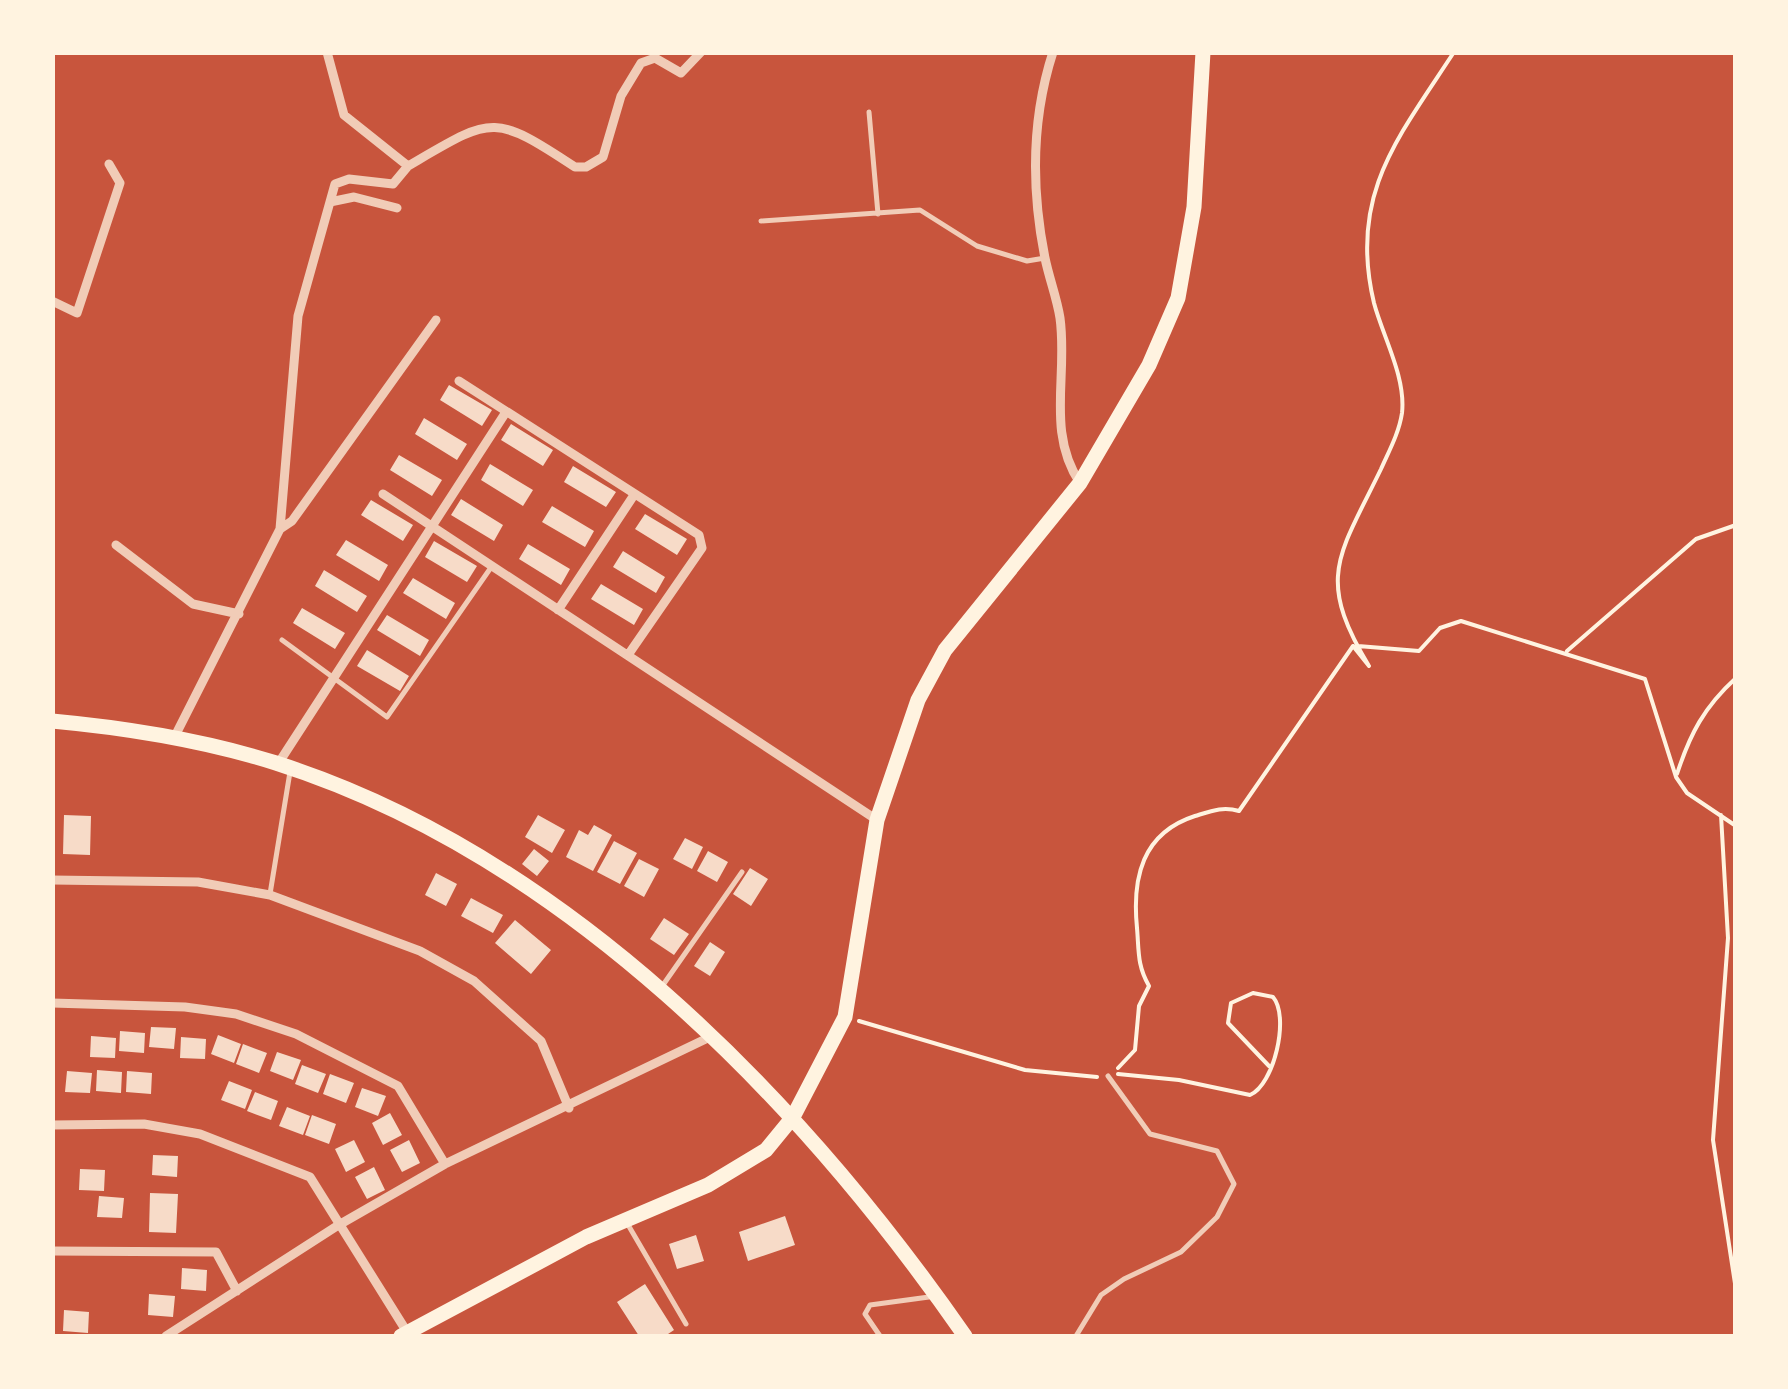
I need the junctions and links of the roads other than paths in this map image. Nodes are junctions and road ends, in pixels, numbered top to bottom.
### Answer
1 (328, 52) edge
2 (701, 52) edge
3 (1054, 52) edge
4 (1203, 52) edge
5 (869, 112) dead end
6 (108, 164) dead end
7 (408, 166) junction
8 (330, 202) junction
9 (397, 208) dead end
10 (878, 214) junction
11 (762, 220) dead end
12 (1045, 258) junction
13 (52, 301) edge
14 (436, 320) dead end
15 (459, 382) dead end
16 (506, 412) junction
17 (1080, 483) junction
18 (383, 494) dead end
19 (634, 495) junction
20 (432, 526) junction
21 (280, 530) junction
22 (116, 544) dead end
23 (492, 566) junction
24 (558, 610) junction
25 (238, 614) junction
26 (282, 640) dead end
27 (628, 656) junction
28 (334, 679) junction
29 (52, 721) edge
30 (174, 738) junction
31 (284, 766) junction
32 (878, 820) junction
33 (742, 872) dead end
34 (52, 880) edge
35 (270, 895) junction
36 (658, 992) junction
37 (52, 1003) edge
38 (712, 1036) junction
39 (1110, 1075) road end
40 (568, 1108) junction
41 (793, 1117) junction
42 (52, 1125) edge
43 (444, 1164) junction
44 (625, 1221) junction
45 (337, 1226) junction
46 (52, 1251) edge
47 (237, 1291) junction
48 (936, 1296) junction
49 (686, 1324) dead end
50 (404, 1334) edge
51 (166, 1336) edge
52 (880, 1336) edge
53 (965, 1336) edge
54 (1076, 1336) edge

1 - 7 street
2 - 7 street
3 - 12 street
4 - 17 main road
5 - 10 lane
6 - 13 street
7 - 8 street
8 - 9 street
8 - 21 street
10 - 11 lane
10 - 12 lane
12 - 17 street
14 - 21 street
15 - 16 street
16 - 19 street
16 - 20 street
17 - 32 main road
18 - 20 street
19 - 24 street
19 - 27 street
20 - 23 street
20 - 28 street
21 - 25 street
22 - 25 street
23 - 24 street
23 - 28 lane
24 - 27 street
25 - 30 street
26 - 28 lane
27 - 32 street
28 - 31 street
29 - 30 main road
30 - 31 main road
31 - 35 lane
31 - 36 main road
32 - 41 main road
33 - 36 lane
34 - 35 street
35 - 40 street
36 - 38 main road
37 - 43 street
38 - 40 street
38 - 41 main road
39 - 54 lane
40 - 43 street
41 - 44 main road
41 - 48 main road
42 - 45 street
43 - 45 street
44 - 49 lane
44 - 50 main road
45 - 47 street
45 - 50 street
46 - 47 street
47 - 51 street
48 - 52 lane
48 - 53 main road

